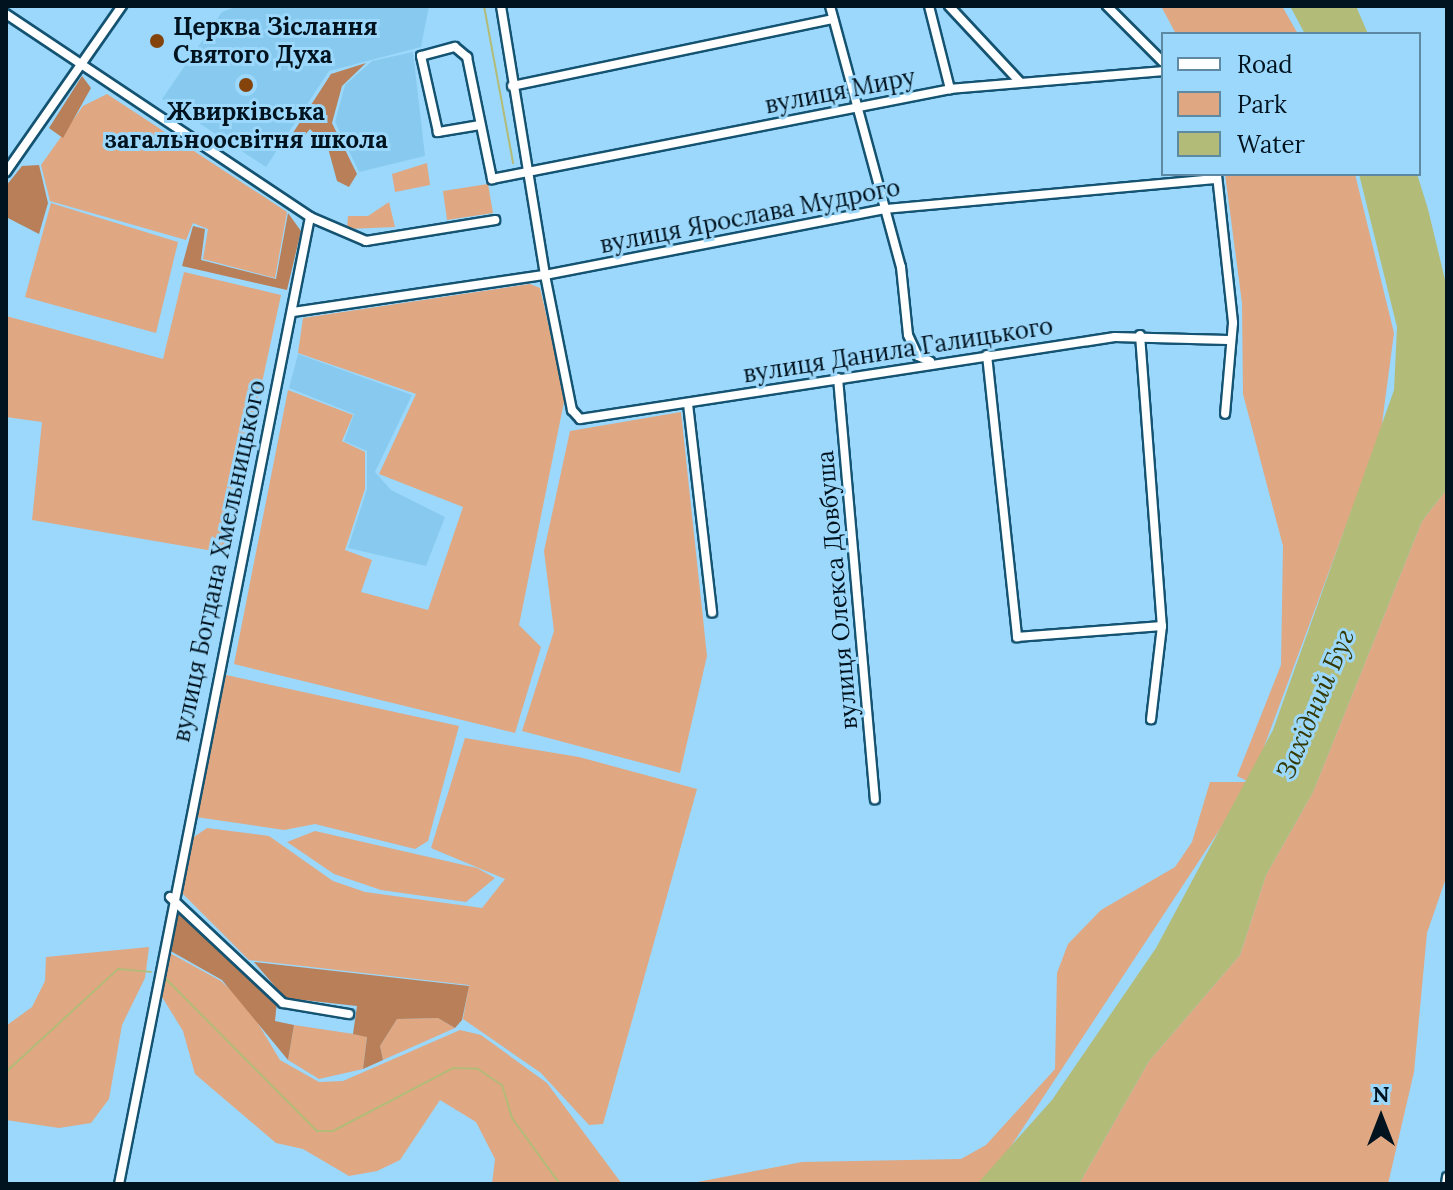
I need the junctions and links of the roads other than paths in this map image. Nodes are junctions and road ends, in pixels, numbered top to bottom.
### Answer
1 (122, 6) edge
2 (501, 6) edge
3 (830, 6) edge
4 (929, 6) edge
5 (949, 6) edge
6 (1107, 6) edge
7 (6, 14) edge
8 (833, 19) junction
9 (1161, 60) edge
10 (79, 68) junction
11 (1161, 71) edge
12 (1019, 81) junction
13 (512, 86) junction
14 (950, 89) junction
15 (857, 108) junction
16 (480, 125) junction
17 (6, 172) edge
18 (528, 174) junction
19 (1217, 176) edge
20 (885, 209) junction
21 (310, 217) junction
22 (495, 220) dead end
23 (545, 275) junction
24 (293, 312) junction
25 (1140, 335) junction
26 (1228, 340) junction
27 (987, 355) junction
28 (932, 362) junction
29 (838, 378) junction
30 (688, 404) junction
31 (1225, 414) dead end
32 (712, 613) dead end
33 (1162, 626) junction
34 (1151, 719) dead end
35 (875, 799) dead end
36 (170, 897) junction
37 (349, 1014) dead end
38 (1447, 1177) edge
39 (119, 1184) edge
40 (1446, 1184) edge

1 - 10 street
2 - 13 street
3 - 8 street
4 - 14 street
5 - 12 street
6 - 9 street
7 - 10 street
8 - 13 street
8 - 15 street
10 - 17 street
10 - 21 street
11 - 12 street, вулиця Миру
12 - 14 street, вулиця Миру
13 - 18 street
14 - 15 street, вулиця Миру
15 - 18 street, вулиця Миру
15 - 20 street
16 - 16 street
16 - 18 street, вулиця Миру
18 - 23 street
19 - 20 street, вулиця Ярослава Мудрого
19 - 26 street
20 - 23 street, вулиця Ярослава Мудрого
20 - 28 street
21 - 22 street
21 - 24 street, вулиця Богдана Хмельницького
23 - 24 street, вулиця Ярослава Мудрого
23 - 30 street, вулиця Данила Галицького
24 - 36 street, вулиця Богдана Хмельницького
25 - 26 street, вулиця Данила Галицького
25 - 27 street, вулиця Данила Галицького
25 - 33 street
26 - 31 street
27 - 28 street, вулиця Данила Галицького
27 - 33 street
28 - 29 street, вулиця Данила Галицького
29 - 30 street, вулиця Данила Галицького
29 - 35 street, вулиця Олекса Довбуша
30 - 32 street
33 - 34 street
36 - 37 street
36 - 39 street, вулиця Богдана Хмельницького
38 - 40 street

